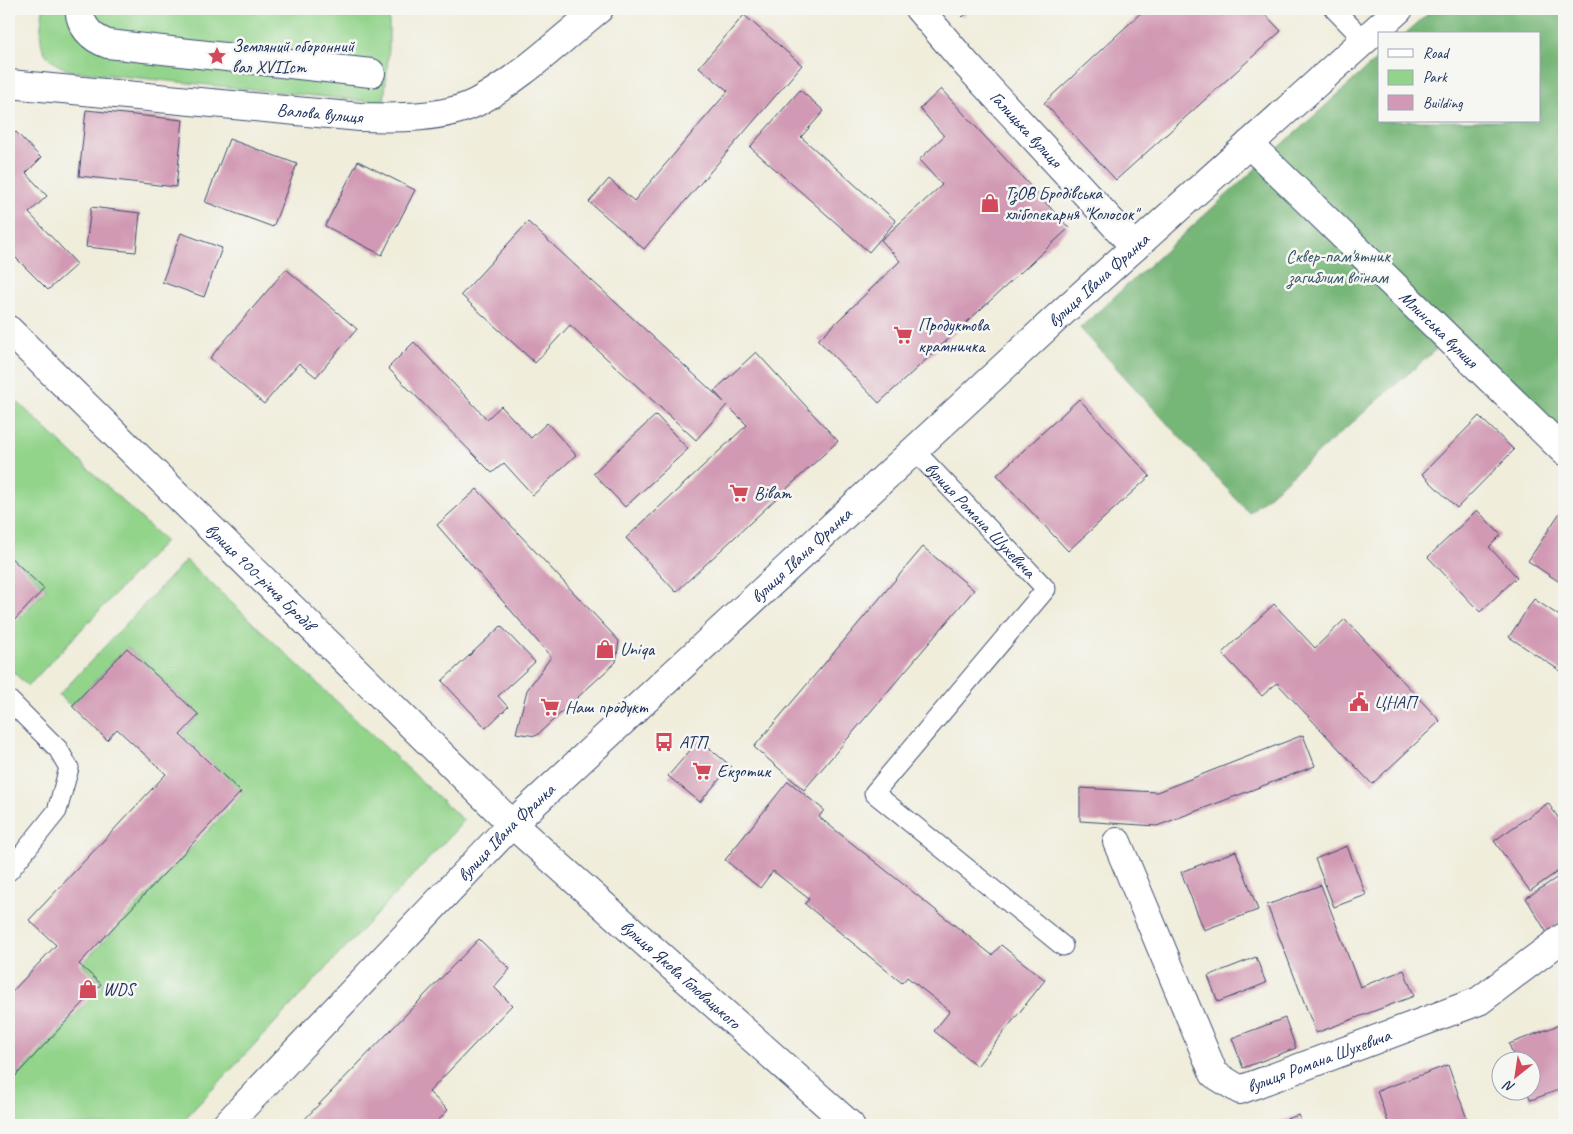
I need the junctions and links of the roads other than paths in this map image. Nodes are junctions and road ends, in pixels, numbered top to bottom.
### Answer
1 (79, 9) edge
2 (599, 9) edge
3 (919, 9) edge
4 (1334, 9) edge
5 (1399, 9) edge
6 (1364, 40) junction
7 (371, 73) dead end
8 (9, 84) edge
9 (1249, 144) junction
10 (1135, 247) junction
11 (9, 330) edge
12 (915, 451) junction
13 (1564, 451) edge
14 (9, 700) edge
15 (512, 824) junction
16 (1117, 842) dead end
17 (9, 871) edge
18 (1564, 937) edge
19 (1063, 946) dead end
20 (226, 1125) edge
21 (850, 1125) edge

1 - 7 street
2 - 8 street, Валова вулиця
3 - 10 street, Галицька вулиця
4 - 6 lane
5 - 6 street, вулиця Івана Франка
6 - 9 street, вулиця Івана Франка
9 - 10 street, вулиця Івана Франка
9 - 13 street, Млинська вулиця
10 - 12 street, вулиця Івана Франка
11 - 15 street, вулиця 900-річчя Бродів
12 - 15 street, вулиця Івана Франка
12 - 19 lane, вулиця Романа Шухевича
14 - 17 lane
15 - 20 street, вулиця Івана Франка
15 - 21 street, вулиця Якова Головацького
16 - 18 street, вулиця Романа Шухевича

